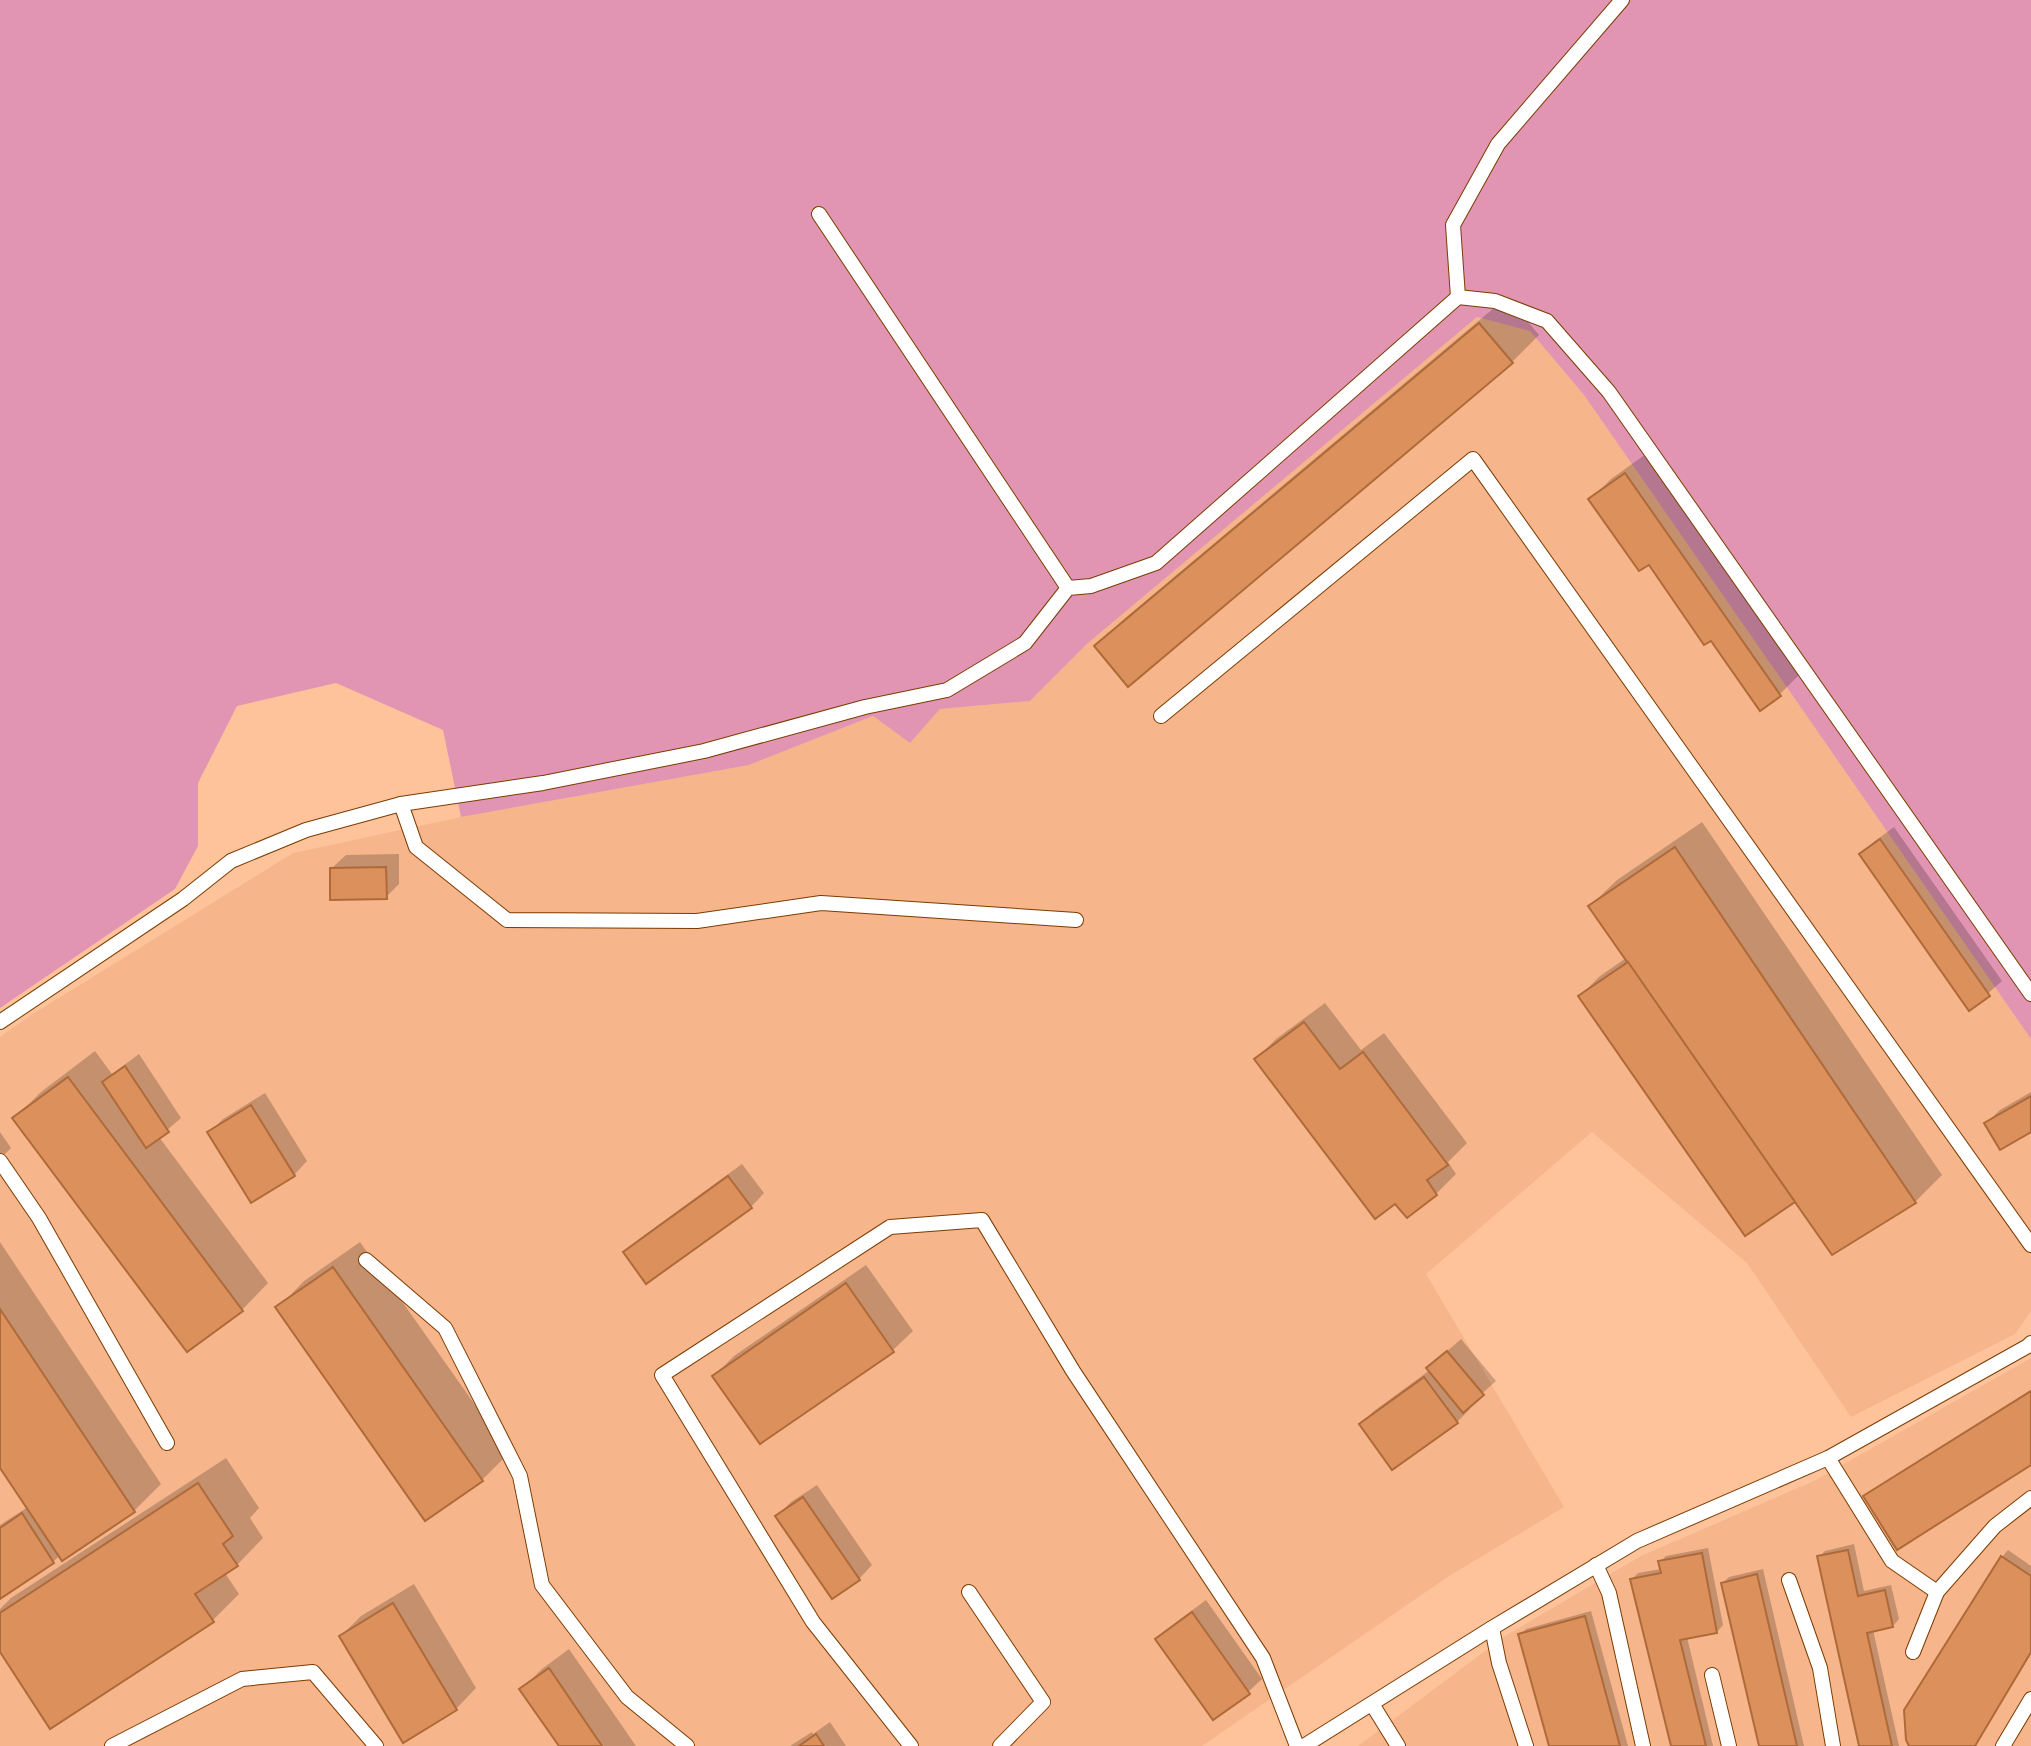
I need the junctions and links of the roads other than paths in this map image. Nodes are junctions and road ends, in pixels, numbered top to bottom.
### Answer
1 (1622, 0) edge
2 (818, 214) dead end
3 (1458, 297) junction
4 (1068, 589) junction
5 (1161, 716) dead end
6 (401, 804) junction
7 (1076, 920) dead end
8 (2031, 994) edge
9 (0, 1022) edge
10 (0, 1161) edge
11 (2031, 1245) edge
12 (366, 1260) dead end
13 (2031, 1343) edge
14 (167, 1443) dead end
15 (1828, 1458) junction
16 (2031, 1498) edge
17 (1596, 1565) junction
18 (1789, 1580) dead end
19 (968, 1592) dead end
20 (1937, 1592) junction
21 (1492, 1628) junction
22 (1913, 1652) dead end
23 (1712, 1675) dead end
24 (2031, 1699) edge
25 (1372, 1704) junction
26 (112, 1746) edge
27 (376, 1746) edge
28 (687, 1746) edge
29 (911, 1746) edge
30 (1000, 1746) edge
31 (1297, 1746) edge
32 (1304, 1746) edge
33 (1398, 1746) edge
34 (1526, 1746) edge
35 (1643, 1746) edge
36 (1729, 1746) edge
37 (1833, 1746) edge
38 (2003, 1746) edge

1 - 3 lane
2 - 4 lane
3 - 4 lane
3 - 8 lane
4 - 6 lane
5 - 11 lane
6 - 7 lane
6 - 9 lane
10 - 14 lane
12 - 28 lane
13 - 15 lane
15 - 17 lane
15 - 20 lane
16 - 20 lane
17 - 21 lane
17 - 35 lane
18 - 37 lane
19 - 30 lane
20 - 22 lane
21 - 25 lane
21 - 34 lane
23 - 36 lane
24 - 38 lane
25 - 32 lane
25 - 33 lane
26 - 27 lane
29 - 31 lane

